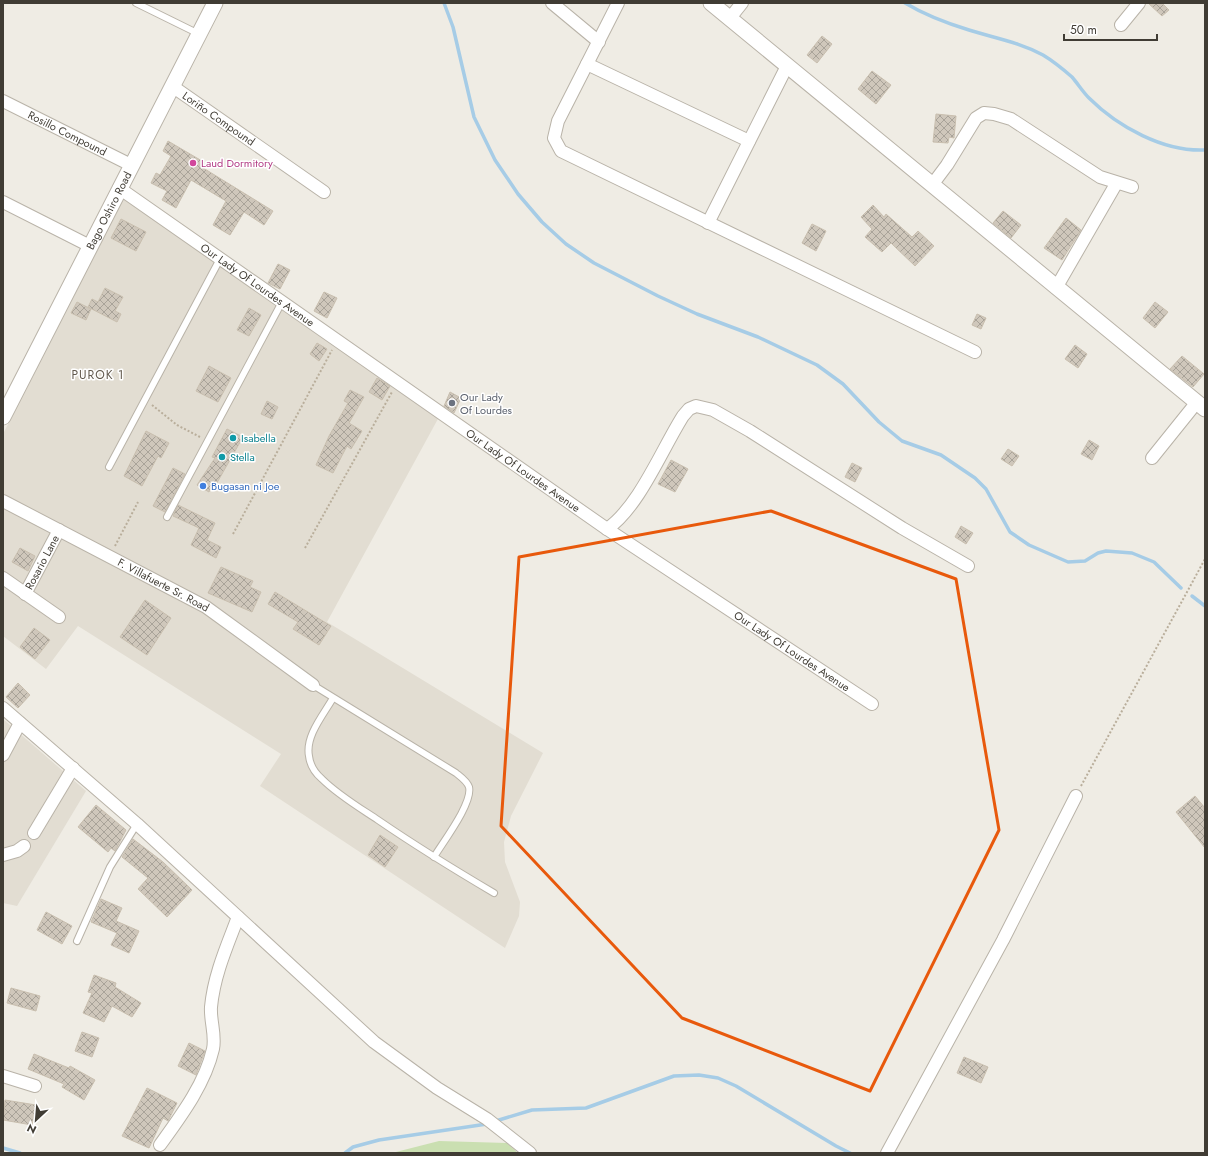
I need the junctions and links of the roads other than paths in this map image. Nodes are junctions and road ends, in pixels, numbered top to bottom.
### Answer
1 (136, 3) edge
2 (215, 3) edge
3 (552, 3) edge
4 (618, 3) edge
5 (711, 3) edge
6 (742, 3) edge
7 (1139, 3) edge
8 (730, 18) junction
9 (1121, 25) dead end
10 (199, 34) junction
11 (598, 42) junction
12 (587, 64) junction
13 (786, 66) junction
14 (172, 86) junction
15 (3, 101) edge
16 (749, 141) junction
17 (131, 165) junction
18 (1116, 184) junction
19 (932, 185) junction
20 (1132, 187) dead end
21 (119, 188) junction
22 (324, 192) dead end
23 (3, 202) edge
24 (708, 223) junction
25 (90, 246) junction
26 (220, 259) junction
27 (1056, 288) junction
28 (282, 302) junction
29 (975, 352) dead end
30 (1201, 406) edge
31 (3, 417) edge
32 (1152, 458) dead end
33 (109, 467) dead end
34 (3, 501) edge
35 (167, 517) dead end
36 (607, 529) junction
37 (59, 530) junction
38 (968, 566) dead end
39 (3, 578) edge
40 (25, 594) junction
41 (59, 617) dead end
42 (313, 685) joint
43 (333, 698) junction
44 (872, 704) dead end
45 (3, 708) edge
46 (20, 723) junction
47 (3, 755) edge
48 (73, 768) junction
49 (1076, 796) road end
50 (137, 824) junction
51 (34, 833) dead end
52 (24, 846) dead end
53 (3, 855) edge
54 (434, 857) junction
55 (494, 893) dead end
56 (238, 917) junction
57 (77, 941) dead end
58 (3, 1076) edge
59 (35, 1086) dead end
60 (160, 1145) dead end
61 (530, 1153) edge
62 (887, 1153) edge

1 - 10 lane
2 - 10 street, Bago Oshiro Road
3 - 11 street
4 - 11 street
5 - 8 street
6 - 8 street
7 - 9 street
8 - 13 street
10 - 14 street, Bago Oshiro Road
11 - 12 street
12 - 16 street
12 - 24 street
13 - 16 street
13 - 19 street
14 - 17 street, Bago Oshiro Road
14 - 22 street, Loriño Compound
15 - 17 street, Rosillo Compound
16 - 24 street
17 - 21 street, Bago Oshiro Road
18 - 19 street
18 - 20 street
18 - 27 street
19 - 27 street
21 - 25 street, Bago Oshiro Road
21 - 26 street, Our Lady Of Lourdes Avenue
23 - 25 street
24 - 29 street
25 - 31 street, Bago Oshiro Road
26 - 28 street, Our Lady Of Lourdes Avenue
26 - 33 lane
27 - 30 street
28 - 35 lane
28 - 36 street, Our Lady Of Lourdes Avenue
30 - 32 street
34 - 37 street, F. Villafuerte Sr. Road
36 - 38 street
36 - 44 street, Our Lady Of Lourdes Avenue
37 - 40 street, Rosario Lane
37 - 42 street, F. Villafuerte Sr. Road
39 - 40 street
40 - 41 street
42 - 43 lane
43 - 54 lane
43 - 54 lane
45 - 46 street
46 - 47 street
46 - 48 street
48 - 50 street
48 - 51 street
49 - 62 street
50 - 56 street
50 - 57 lane
52 - 53 street
54 - 55 lane
56 - 60 street
56 - 61 street
58 - 59 street

